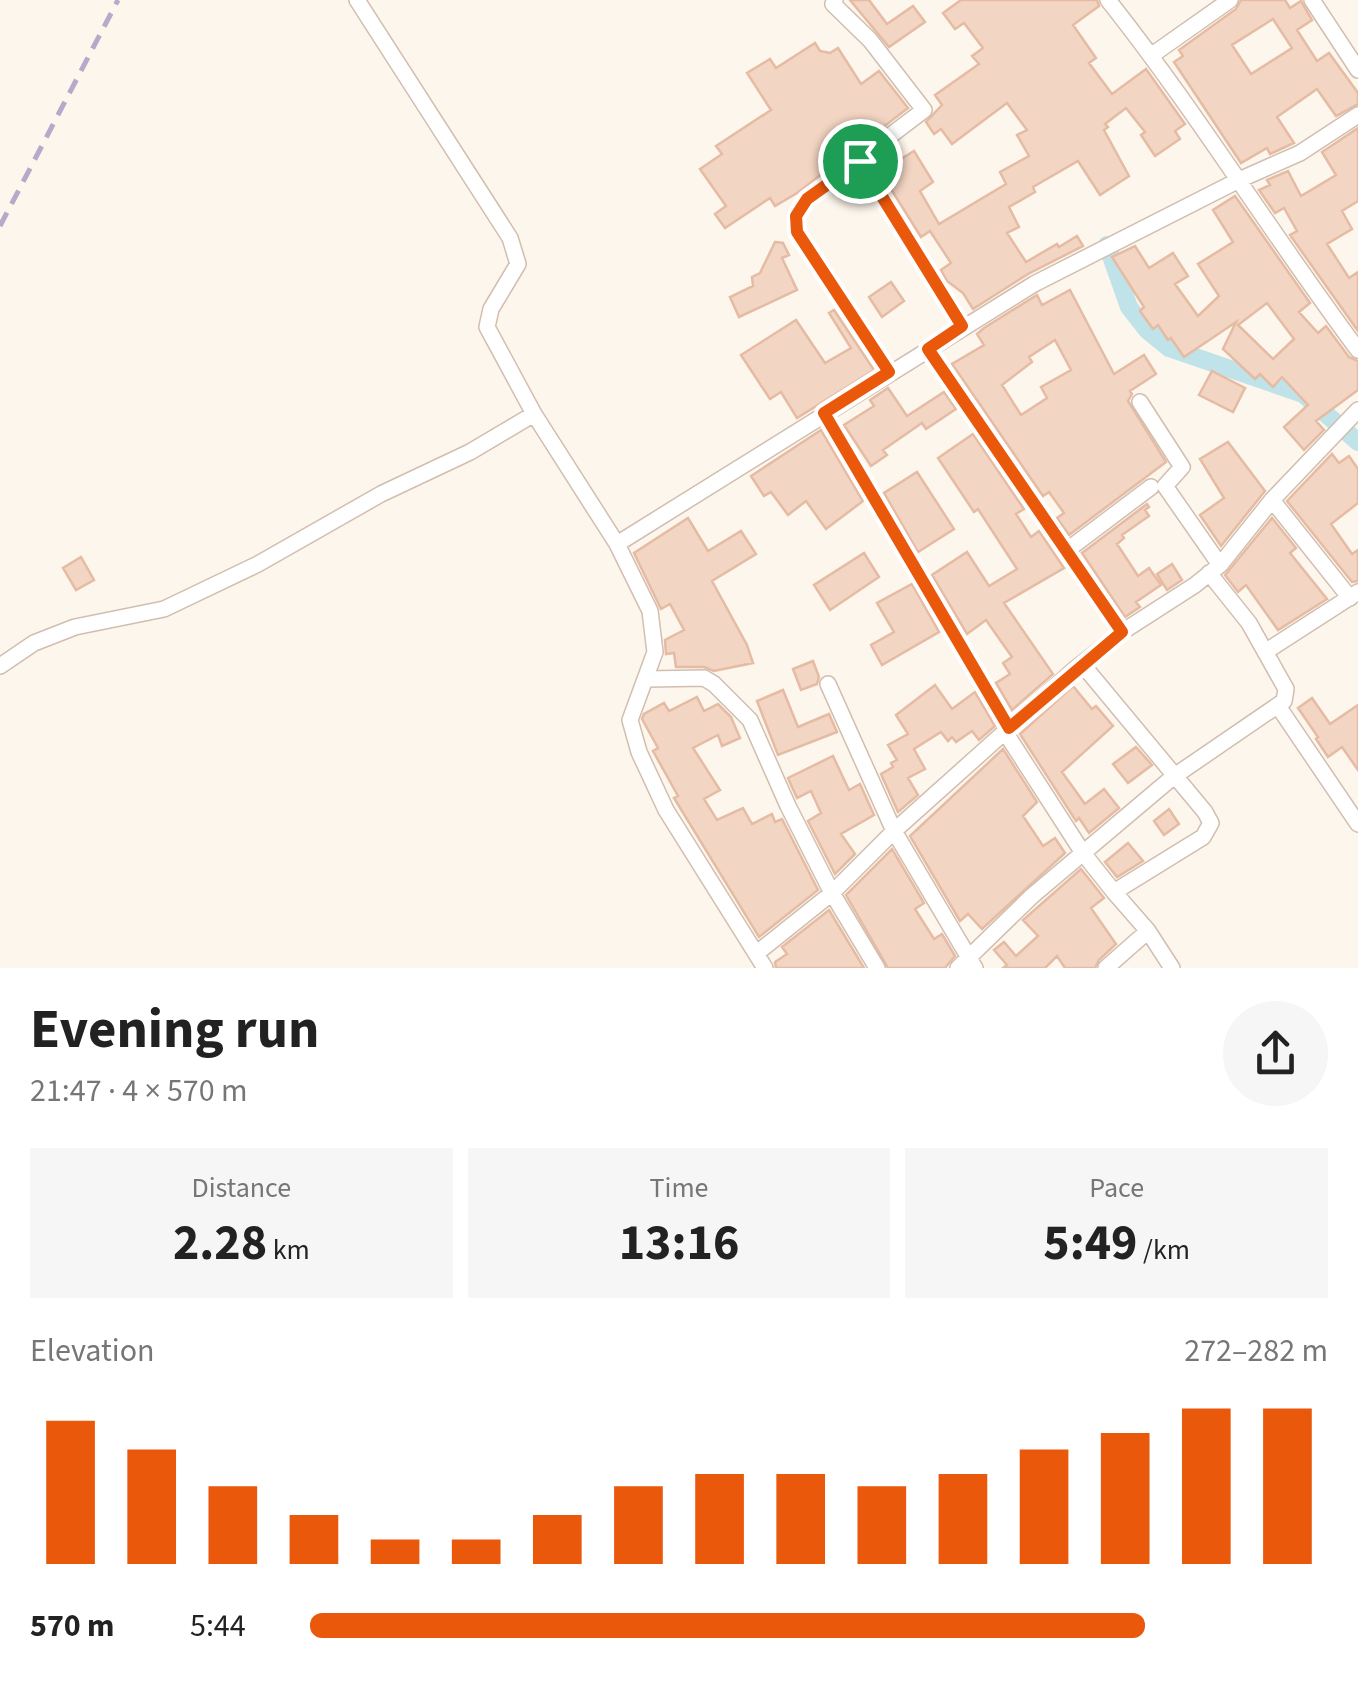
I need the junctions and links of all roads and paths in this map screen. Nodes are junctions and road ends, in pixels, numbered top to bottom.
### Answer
1 (357, 0) edge
2 (834, 0) edge
3 (1108, 0) edge
4 (1230, 0) edge
5 (1312, 0) edge
6 (1152, 55) junction
7 (1358, 70) edge
8 (1358, 114) edge
9 (860, 161) junction
10 (1238, 180) junction
11 (962, 326) junction
12 (928, 349) junction
13 (1358, 350) edge
14 (889, 372) junction
15 (1140, 402) dead end
16 (1358, 410) edge
17 (824, 413) junction
18 (534, 414) junction
19 (1151, 487) dead end
20 (1272, 500) junction
21 (617, 544) junction
22 (1066, 551) junction
23 (1214, 569) junction
24 (1354, 595) edge
25 (1122, 632) junction
26 (1265, 652) junction
27 (1082, 664) junction
28 (0, 666) edge
29 (647, 679) junction
30 (828, 684) dead end
31 (1278, 706) junction
32 (1007, 730) junction
33 (1173, 777) junction
34 (1358, 824) edge
35 (894, 832) junction
36 (1083, 853) junction
37 (1114, 892) junction
38 (832, 893) junction
39 (1148, 930) junction
40 (757, 953) junction
41 (968, 965) edge
42 (765, 968) edge
43 (876, 968) edge
44 (1106, 968) edge
45 (1172, 968) edge

1 - 18 street
2 - 9 street
3 - 6 street
4 - 6 street
5 - 7 street
6 - 10 street
8 - 10 street
9 - 11 street
9 - 14 street
10 - 11 street
10 - 13 street
11 - 12 street
12 - 14 street
12 - 22 street
14 - 17 street
15 - 23 street
16 - 20 street
17 - 21 street
17 - 32 street
18 - 21 street
18 - 28 street
19 - 22 street
20 - 23 street
20 - 24 street
21 - 29 street
22 - 25 street
23 - 25 street
23 - 26 street
24 - 26 street
25 - 27 street
26 - 31 street
27 - 32 street
27 - 33 street
29 - 38 street
29 - 40 street
30 - 35 street
31 - 33 street
31 - 34 street
32 - 35 street
32 - 36 street
33 - 36 street
33 - 37 street
35 - 38 street
35 - 41 street
36 - 37 street
36 - 41 street
37 - 39 street
38 - 40 street
38 - 43 street
39 - 44 street
39 - 45 street
40 - 42 street

